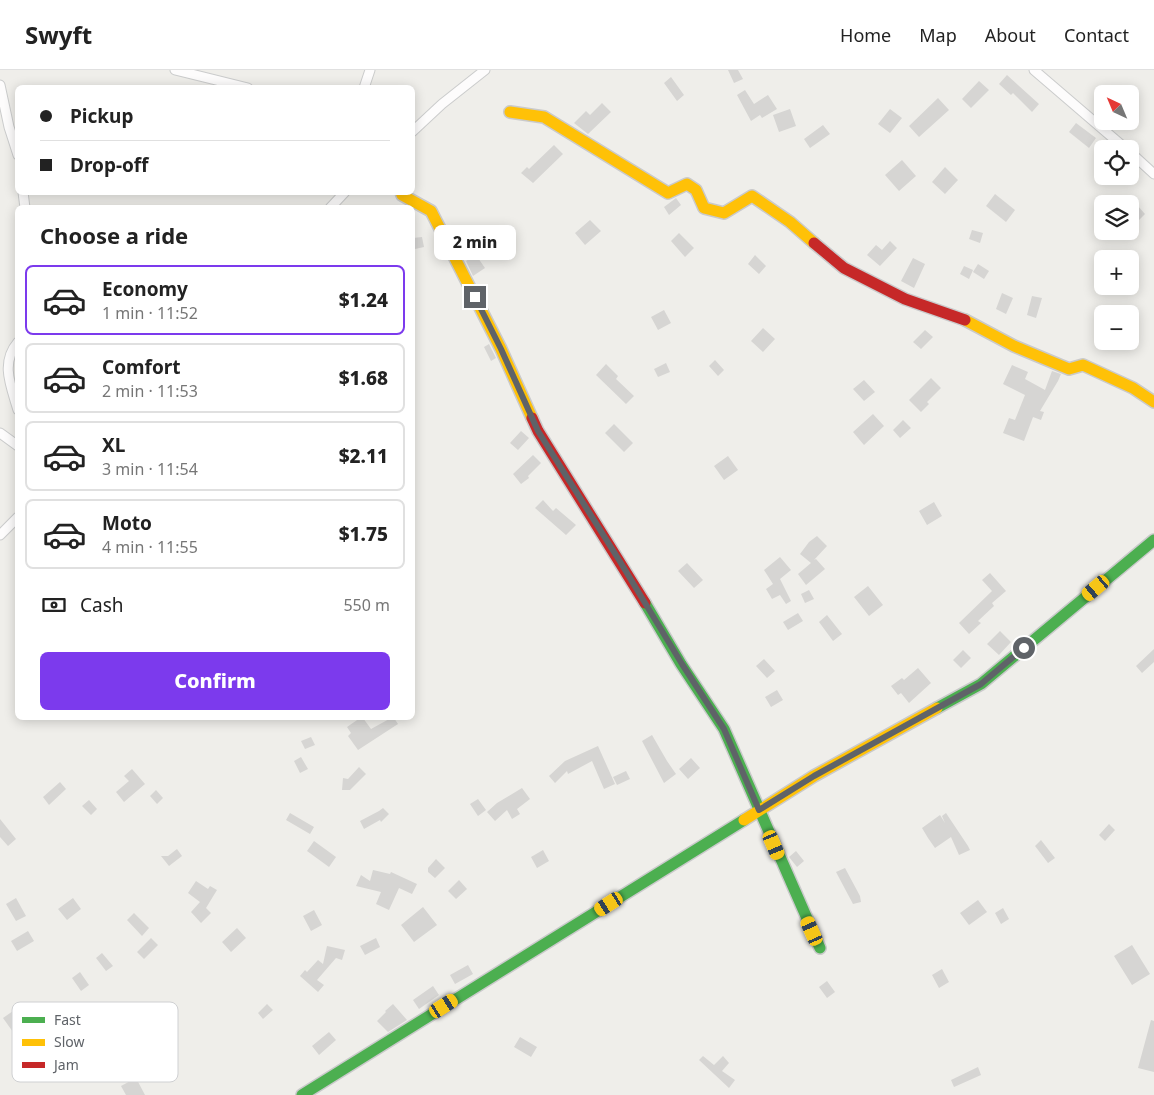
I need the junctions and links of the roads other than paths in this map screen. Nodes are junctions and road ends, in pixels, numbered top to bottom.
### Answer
1 (175, 70) edge
2 (370, 70) edge
3 (484, 70) edge
4 (1034, 70) edge
5 (0, 85) edge
6 (238, 85) edge
7 (365, 85) edge
8 (510, 112) dead end
9 (415, 129) edge
10 (1116, 140) edge
11 (15, 146) edge
12 (1139, 160) edge
13 (1154, 174) edge
14 (342, 195) edge
15 (402, 195) edge
16 (333, 205) edge
17 (15, 346) edge
18 (15, 399) edge
19 (1154, 402) edge
20 (0, 434) edge
21 (15, 444) edge
22 (15, 520) edge
23 (0, 535) edge
24 (1154, 540) edge
25 (759, 810) junction
26 (820, 948) dead end
27 (302, 1095) edge

1 - 6 street
2 - 7 street
3 - 9 street
4 - 10 street
5 - 11 street
8 - 19 street
12 - 13 street
14 - 16 street
15 - 25 street
17 - 18 street
20 - 21 street
22 - 23 street
24 - 25 street
25 - 26 street
25 - 27 street

